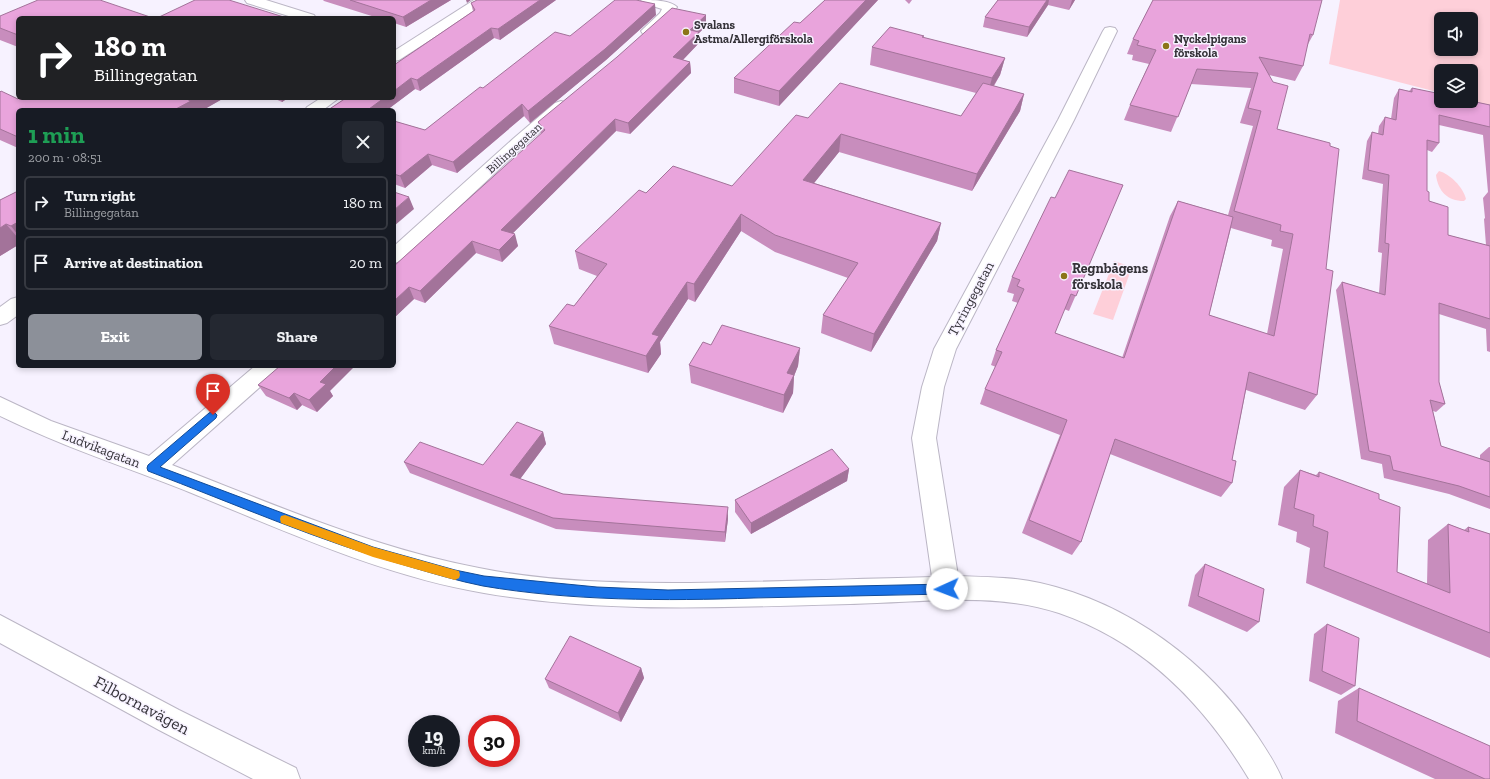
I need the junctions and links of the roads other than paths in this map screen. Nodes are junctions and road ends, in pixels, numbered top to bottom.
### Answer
1 (252, 0) edge
2 (483, 0) edge
3 (648, 0) edge
4 (303, 16) edge
5 (1110, 31) dead end
6 (639, 39) edge
7 (400, 47) edge
8 (575, 95) edge
9 (328, 100) edge
10 (316, 108) edge
11 (396, 255) edge
12 (16, 306) edge
13 (0, 318) edge
14 (267, 368) edge
15 (0, 406) edge
16 (152, 468) junction
17 (947, 589) junction
18 (0, 628) edge
19 (285, 779) edge
20 (1267, 779) edge

1 - 4 street
2 - 7 street
3 - 6 street
5 - 17 street, Tyringegatan
8 - 11 street, Billingegatan
9 - 10 street
12 - 13 street
14 - 16 street
15 - 16 street, Ludvikagatan
16 - 17 street, Ludvikagatan
17 - 20 street, Ludvikagatan
18 - 19 street, Filbornavägen

